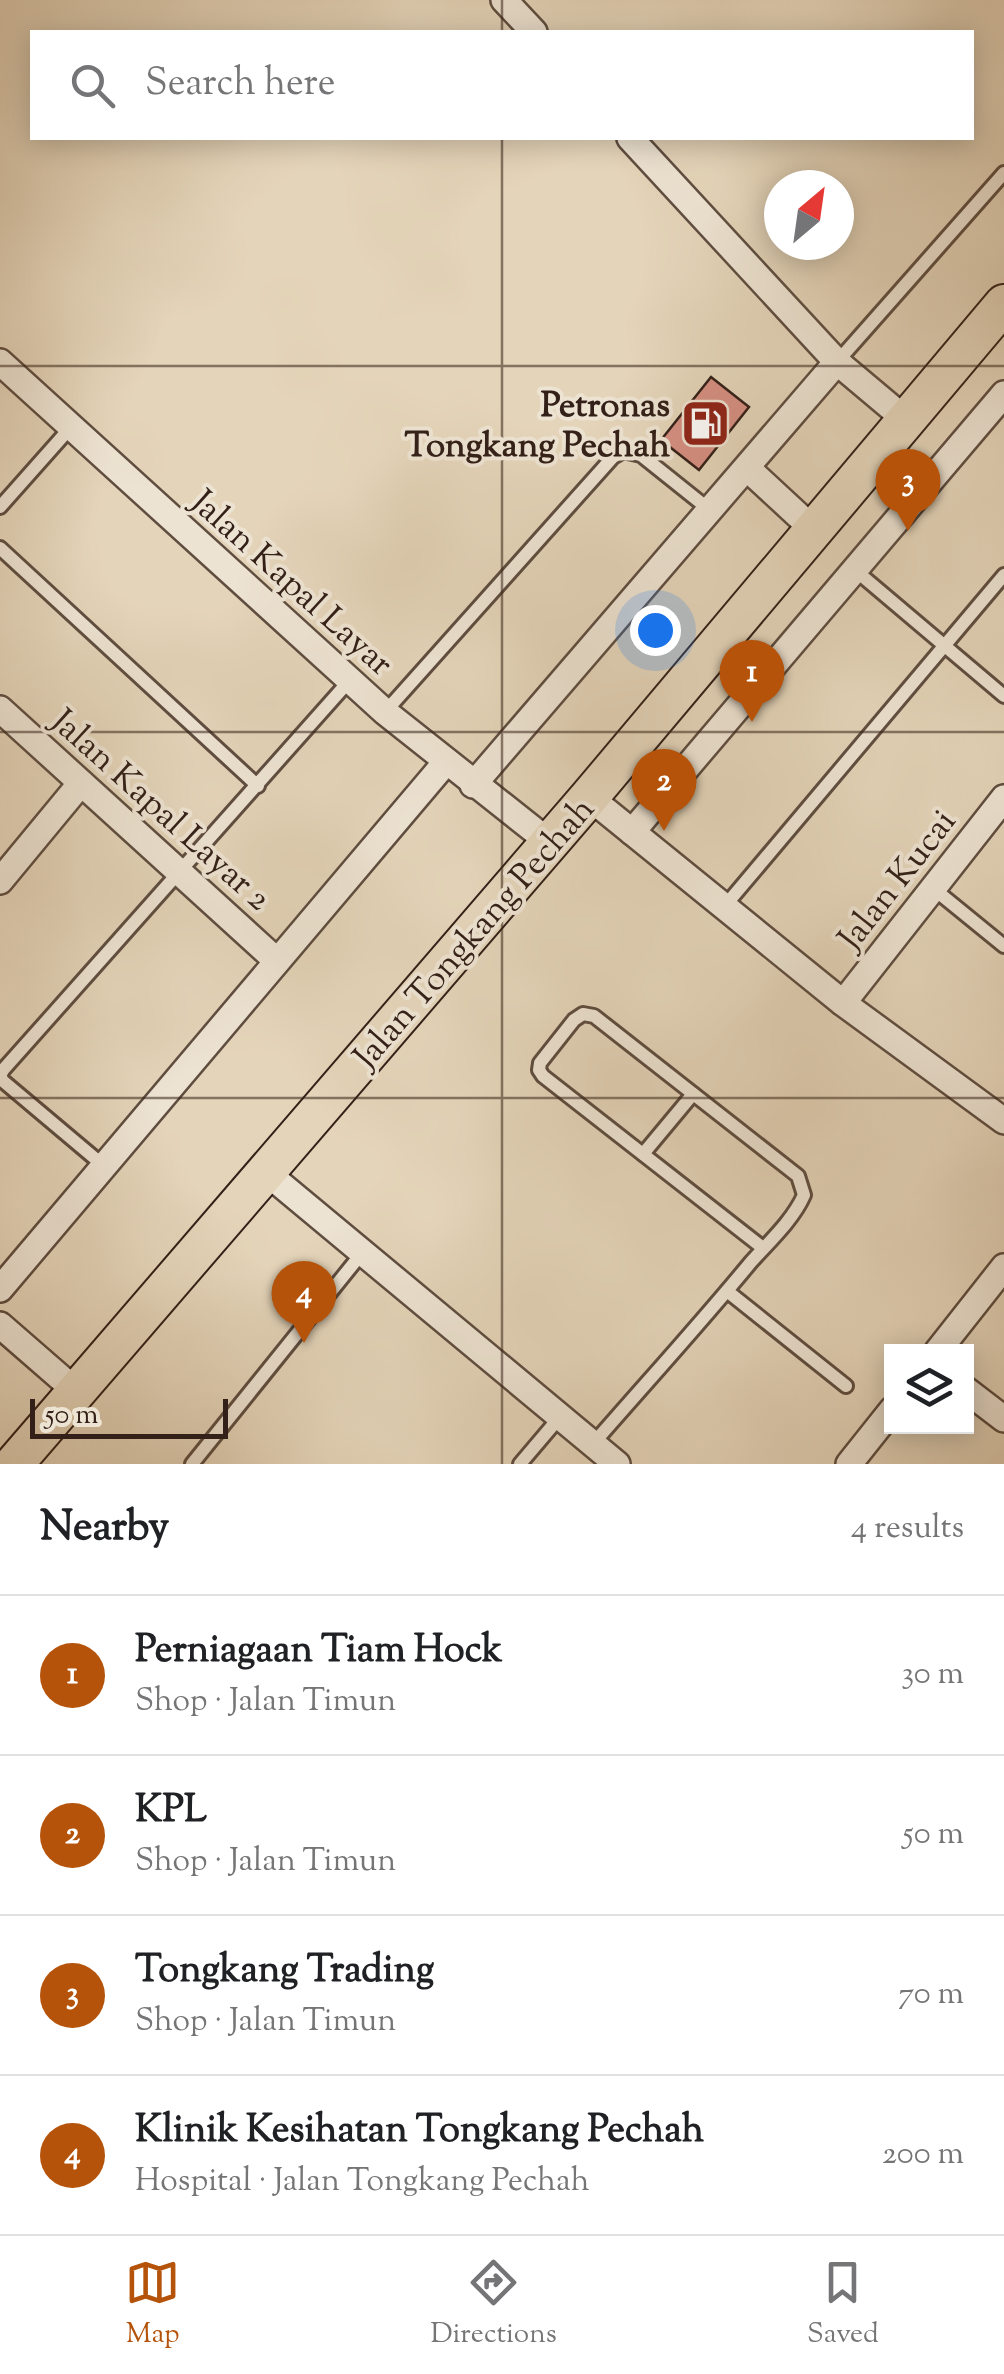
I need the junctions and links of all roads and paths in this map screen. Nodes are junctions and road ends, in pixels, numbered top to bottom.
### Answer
1 (504, 0) edge
2 (532, 30) edge
3 (632, 140) edge
4 (1004, 174) edge
5 (1004, 304) edge
6 (0, 362) edge
7 (837, 362) junction
8 (1004, 394) edge
9 (906, 420) junction
10 (71, 427) junction
11 (747, 468) junction
12 (0, 506) edge
13 (711, 511) junction
14 (814, 530) junction
15 (0, 548) edge
16 (854, 570) junction
17 (1004, 575) edge
18 (944, 646) junction
19 (350, 680) junction
20 (1004, 696) edge
21 (0, 709) edge
22 (385, 712) junction
23 (446, 762) junction
24 (81, 783) junction
25 (473, 785) junction
26 (258, 786) junction
27 (588, 797) junction
28 (1004, 798) edge
29 (632, 832) junction
30 (549, 842) junction
31 (178, 872) junction
32 (0, 881) edge
33 (934, 888) junction
34 (724, 907) junction
35 (1004, 946) edge
36 (277, 961) junction
37 (843, 1003) junction
38 (693, 1094) junction
39 (1004, 1122) edge
40 (643, 1154) junction
41 (104, 1166) junction
42 (267, 1173) junction
43 (763, 1248) junction
44 (362, 1253) junction
45 (1004, 1268) edge
46 (0, 1289) edge
47 (728, 1291) junction
48 (0, 1326) edge
49 (944, 1344) edge
50 (846, 1386) dead end
51 (76, 1392) junction
52 (974, 1396) edge
53 (559, 1418) junction
54 (1004, 1419) edge
55 (884, 1422) edge
56 (594, 1444) junction
57 (856, 1462) edge
58 (14, 1464) edge
59 (192, 1464) edge
60 (520, 1464) edge
61 (617, 1464) edge

1 - 2 street
3 - 7 street
4 - 7 lane
5 - 9 main road, Jalan Tongkang Pechah
6 - 10 street, Jalan Kapal Layar
7 - 9 street
7 - 11 street
8 - 16 street
9 - 14 main road, Jalan Tongkang Pechah
10 - 12 lane
10 - 19 street, Jalan Kapal Layar
11 - 13 street
11 - 14 street
13 - 22 lane
13 - 25 street
14 - 27 main road, Jalan Tongkang Pechah
15 - 26 lane
16 - 18 lane
16 - 29 street
17 - 18 lane
18 - 20 lane
18 - 34 lane
19 - 22 street, Jalan Kapal Layar
19 - 26 lane
21 - 24 street, Jalan Kapal Layar 2
22 - 23 street, Jalan Kapal Layar
23 - 25 street, Jalan Kapal Layar
23 - 36 street
24 - 31 street, Jalan Kapal Layar 2
24 - 32 street
25 - 30 street, Jalan Kapal Layar
26 - 31 lane
27 - 29 street
27 - 30 main road, Jalan Tongkang Pechah
28 - 33 street, Jalan Kucai
29 - 34 street
30 - 42 main road, Jalan Tongkang Pechah
31 - 36 street, Jalan Kapal Layar 2
31 - 41 lane
33 - 35 lane
33 - 37 street, Jalan Kucai
34 - 37 street
36 - 41 street
37 - 39 street
38 - 40 lane
38 - 40 lane
38 - 43 lane
40 - 43 lane
41 - 46 street
42 - 44 street
42 - 51 main road, Jalan Tongkang Pechah
43 - 47 lane
44 - 53 street
44 - 59 lane
45 - 49 street
47 - 50 lane
47 - 56 lane
48 - 51 street
51 - 58 main road, Jalan Tongkang Pechah
52 - 54 street
53 - 56 street
53 - 60 lane
55 - 57 street
56 - 61 street

